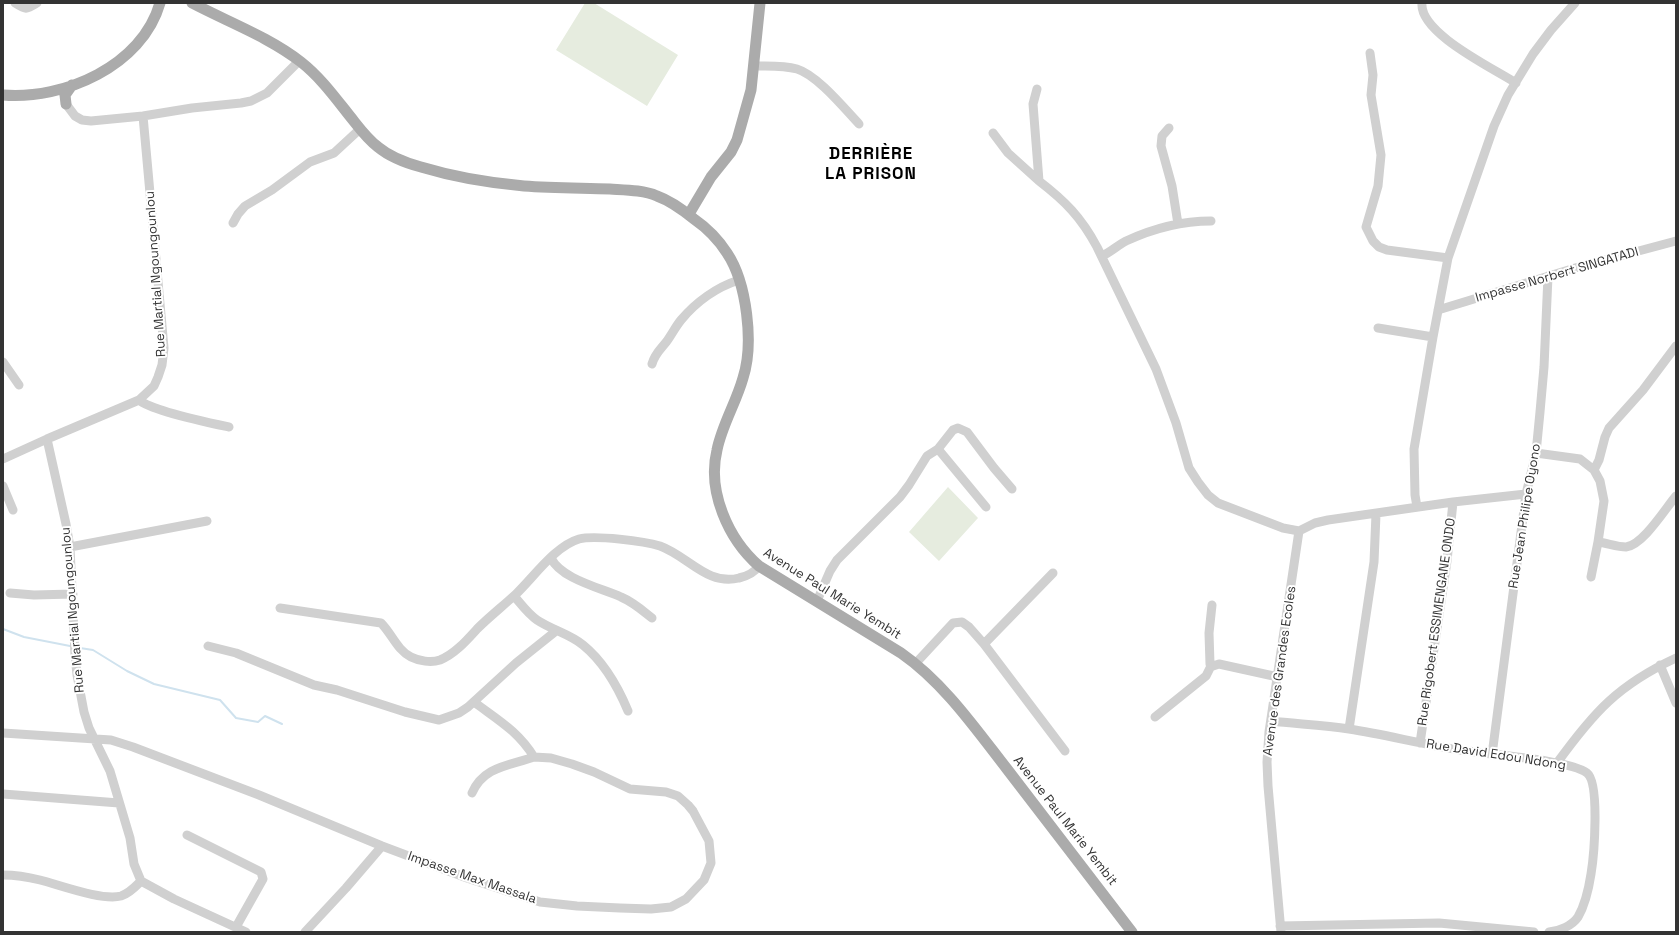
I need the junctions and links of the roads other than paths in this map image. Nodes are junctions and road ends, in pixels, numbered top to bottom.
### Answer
1 (15, 3) edge
2 (37, 3) edge
3 (160, 3) edge
4 (192, 3) edge
5 (760, 3) edge
6 (1422, 3) edge
7 (1575, 3) edge
8 (1370, 53) dead end
9 (299, 61) junction
10 (754, 66) junction
11 (1516, 82) junction
12 (72, 85) junction
13 (1037, 89) dead end
14 (50, 92) junction
15 (3, 95) edge
16 (66, 104) junction
17 (143, 116) junction
18 (859, 124) dead end
19 (1169, 128) dead end
20 (360, 129) junction
21 (993, 133) dead end
22 (1039, 181) junction
23 (688, 214) junction
24 (1211, 221) dead end
25 (233, 223) dead end
26 (1178, 224) junction
27 (1676, 241) edge
28 (1102, 256) junction
29 (1448, 258) junction
30 (1548, 276) junction
31 (739, 280) junction
32 (1438, 310) junction
33 (1378, 328) dead end
34 (1433, 337) junction
35 (1676, 346) edge
36 (3, 362) edge
37 (652, 364) dead end
38 (19, 385) dead end
39 (139, 400) junction
40 (229, 427) dead end
41 (47, 439) junction
42 (938, 449) junction
43 (1536, 453) junction
44 (3, 459) edge
45 (1594, 470) junction
46 (3, 486) edge
47 (1012, 489) dead end
48 (1526, 494) junction
49 (1676, 496) edge
50 (1453, 502) junction
51 (986, 507) dead end
52 (1418, 507) junction
53 (13, 510) dead end
54 (1376, 514) junction
55 (207, 521) dead end
56 (1299, 531) junction
57 (1598, 542) junction
58 (70, 547) junction
59 (551, 558) junction
60 (759, 566) junction
61 (1053, 573) dead end
62 (1591, 577) dead end
63 (10, 593) dead end
64 (73, 594) junction
65 (514, 596) junction
66 (817, 601) junction
67 (1212, 604) dead end
68 (280, 608) dead end
69 (652, 618) dead end
70 (556, 631) junction
71 (984, 644) junction
72 (208, 646) dead end
73 (1676, 658) edge
74 (915, 664) junction
75 (1660, 665) junction
76 (1211, 666) junction
77 (1278, 677) junction
78 (474, 702) junction
79 (1676, 703) edge
80 (628, 711) dead end
81 (1155, 717) dead end
82 (1271, 721) junction
83 (1349, 729) junction
84 (3, 733) edge
85 (96, 740) junction
86 (1420, 743) junction
87 (1065, 751) dead end
88 (1492, 755) junction
89 (534, 758) junction
90 (1557, 763) junction
91 (472, 793) dead end
92 (3, 794) edge
93 (119, 803) junction
94 (187, 835) dead end
95 (382, 846) junction
96 (3, 875) edge
97 (141, 881) junction
98 (1281, 929) edge
99 (243, 931) edge
100 (305, 932) edge
101 (1132, 932) edge
102 (1534, 932) edge
103 (1549, 932) edge

1 - 2 street
3 - 12 main road
4 - 9 main road, Avenue Paul Marie Yembit
5 - 10 main road
6 - 11 street
7 - 11 street
8 - 29 street
9 - 17 street
9 - 20 main road, Avenue Paul Marie Yembit
10 - 18 street
10 - 23 main road
11 - 29 street
12 - 14 main road
12 - 16 main road
13 - 22 street
14 - 15 main road
14 - 16 main road
16 - 17 street
17 - 39 street, Rue Martial Ngoungounlou
19 - 26 street
20 - 23 main road, Avenue Paul Marie Yembit
20 - 25 street
21 - 22 street
22 - 28 street
23 - 31 main road, Avenue Paul Marie Yembit
24 - 26 street
26 - 28 street
27 - 30 street, Impasse Norbert SINGATADI
28 - 56 street
29 - 32 street
30 - 32 street, Impasse Norbert SINGATADI
30 - 43 street, Rue Jean Philipe Oyono
31 - 37 street
31 - 60 main road, Avenue Paul Marie Yembit
32 - 34 street
33 - 34 street
34 - 52 street
35 - 45 street
36 - 38 street
39 - 40 street
39 - 41 street, Rue Martial Ngoungounlou
41 - 44 street
41 - 58 street, Rue Martial Ngoungounlou
42 - 47 street
42 - 51 street
42 - 66 street
43 - 45 street
43 - 48 street, Rue Jean Philipe Oyono
45 - 57 street
46 - 53 street
48 - 50 street
48 - 88 street, Rue Jean Philipe Oyono
49 - 57 street
50 - 52 street
50 - 86 street, Rue Rigobert ESSIMENGANE ONDO
52 - 54 street
54 - 56 street
54 - 83 street
55 - 58 street
56 - 77 street, Avenue des Grandes Ecoles
57 - 62 street
58 - 64 street, Rue Martial Ngoungounlou
59 - 60 street
59 - 65 street
59 - 69 street
60 - 66 main road, Avenue Paul Marie Yembit
61 - 71 street
63 - 64 street
64 - 85 street, Rue Martial Ngoungounlou
65 - 68 street
65 - 70 street
66 - 74 main road, Avenue Paul Marie Yembit
67 - 76 street
70 - 78 street
70 - 80 street
71 - 74 street
71 - 87 street
72 - 78 street
73 - 75 street
74 - 101 main road, Avenue Paul Marie Yembit
75 - 79 street
75 - 90 street
76 - 77 street
76 - 81 street
77 - 82 street, Avenue des Grandes Ecoles
78 - 89 street
82 - 83 street, Rue David Edou Ndong
82 - 98 street, Avenue des Grandes Ecoles
83 - 86 street, Rue David Edou Ndong
84 - 85 street, Impasse Max Massala
85 - 93 street, Rue Martial Ngoungounlou
85 - 95 street, Impasse Max Massala
86 - 88 street, Rue David Edou Ndong
88 - 90 street, Rue David Edou Ndong
89 - 91 street, Impasse Max Massala
89 - 95 street, Impasse Max Massala
90 - 103 street, Rue David Edou Ndong
92 - 93 street
93 - 97 street, Rue Martial Ngoungounlou
94 - 99 street
95 - 100 street
96 - 97 street
97 - 99 street
98 - 102 street

